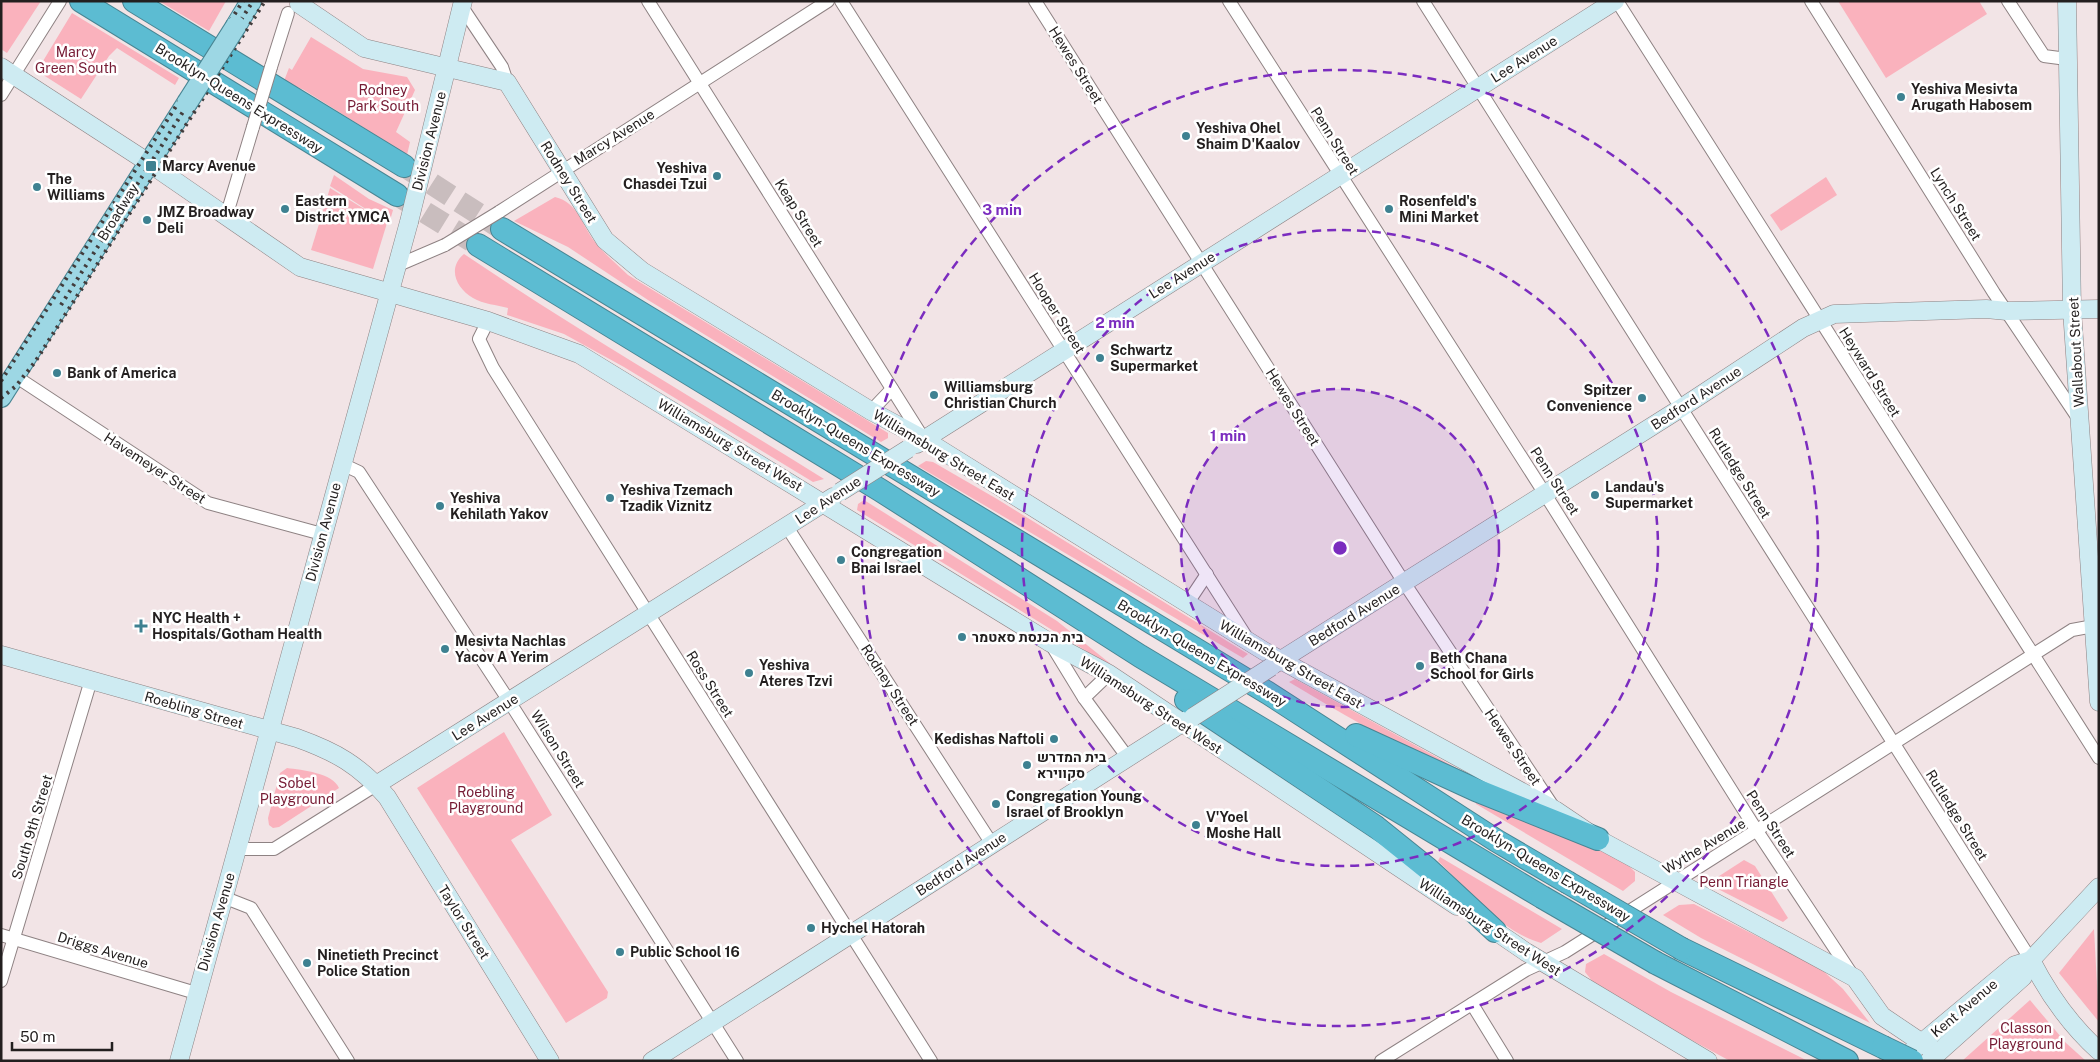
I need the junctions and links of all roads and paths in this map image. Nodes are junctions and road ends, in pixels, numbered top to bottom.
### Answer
1 (60, 1) edge
2 (81, 1) edge
3 (134, 1) edge
4 (251, 1) edge
5 (648, 1) edge
6 (828, 1) edge
7 (842, 1) edge
8 (1035, 1) edge
9 (1229, 1) edge
10 (1423, 1) edge
11 (1616, 1) edge
12 (1810, 1) edge
13 (2008, 1) edge
14 (2067, 1) edge
15 (463, 4) edge
16 (294, 8) joint
17 (2067, 59) junction
18 (447, 67) junction
19 (7, 71) edge
20 (507, 82) junction
21 (699, 83) junction
22 (1478, 88) junction
23 (1, 94) edge
24 (149, 163) junction
25 (413, 165) junction
26 (561, 170) junction
27 (1340, 176) junction
28 (397, 195) tunnel mouth
29 (226, 217) junction
30 (500, 220) junction
31 (478, 245) tunnel mouth
32 (1202, 264) junction
33 (396, 266) junction
34 (642, 271) joint
35 (389, 292) junction
36 (2099, 309) edge
37 (2072, 310) junction
38 (2007, 311) junction
39 (1820, 320) junction
40 (488, 321) junction
41 (1063, 351) junction
42 (8, 373) edge
43 (892, 389) junction
44 (1, 397) edge
45 (1681, 408) junction
46 (871, 411) junction
47 (2080, 420) junction
48 (925, 440) junction
49 (342, 464) junction
50 (1546, 494) junction
51 (824, 503) junction
52 (787, 527) junction
53 (322, 534) junction
54 (1206, 574) junction
55 (1404, 584) junction
56 (1187, 604) junction
57 (648, 614) junction
58 (2096, 625) edge
59 (1248, 641) junction
60 (1050, 642) junction
61 (1, 655) edge
62 (1140, 656) junction
63 (2033, 656) junction
64 (1276, 664) junction
65 (1109, 674) junction
66 (91, 680) junction
67 (1268, 693) junction
68 (1084, 698) junction
69 (510, 702) junction
70 (2099, 702) edge
71 (1187, 720) junction
72 (269, 732) junction
73 (1894, 744) junction
74 (1128, 758) junction
75 (2099, 758) edge
76 (376, 785) junction
77 (1555, 810) junction
78 (1757, 832) junction
79 (1598, 838) junction
80 (992, 844) junction
81 (236, 849) junction
82 (1676, 880) junction
83 (2099, 888) edge
84 (223, 898) junction
85 (1495, 931) junction
86 (851, 934) junction
87 (1, 935) edge
88 (14, 938) junction
89 (2031, 960) junction
90 (1543, 962) junction
91 (1855, 978) junction
92 (1, 981) edge
93 (196, 993) junction
94 (1472, 1004) junction
95 (713, 1022) junction
96 (2099, 1051) edge
97 (1917, 1052) edge
98 (1892, 1054) edge
99 (1933, 1057) edge
100 (1700, 1059) edge
101 (179, 1061) edge
102 (348, 1061) edge
103 (550, 1061) edge
104 (652, 1061) edge
105 (737, 1061) edge
106 (932, 1061) edge
107 (1381, 1061) edge
108 (1507, 1061) edge
109 (1847, 1061) edge

1 - 19 street
2 - 28 highway, Brooklyn-Queens Expressway
3 - 25 highway, Brooklyn-Queens Expressway
4 - 24 main road, Broadway, bridge
5 - 21 street, Keap Street
6 - 21 street, Marcy Avenue
7 - 41 street, Hooper Street
8 - 32 street, Hewes Street
9 - 27 street, Penn Street
10 - 22 street, Rutledge Street
11 - 22 main road, Lee Avenue
11 - 39 street, Heyward Street
12 - 38 street, Lynch Street
13 - 17 street
14 - 17 main road, Wallabout Street
15 - 18 main road, Division Avenue
15 - 20 street, Rodney Street
16 - 18 main road
16 - 29 street, bridge
17 - 37 main road, Wallabout Street
18 - 20 main road
18 - 25 main road, Division Avenue
19 - 23 street
19 - 24 main road
20 - 26 main road, Rodney Street
21 - 26 street, Marcy Avenue
21 - 43 street, Keap Street
22 - 27 main road, Lee Avenue
22 - 45 street, Rutledge Street
24 - 29 main road
24 - 42 main road, Broadway
25 - 33 main road, Division Avenue, bridge
26 - 30 street, Marcy Avenue
26 - 34 main road, Rodney Street
27 - 32 main road, Lee Avenue
27 - 50 street, Penn Street
29 - 35 main road
30 - 33 street, Marcy Avenue, bridge
30 - 67 highway, Brooklyn-Queens Expressway
31 - 62 highway, Brooklyn-Queens Expressway
32 - 41 main road, Lee Avenue
32 - 55 street, Hewes Street
33 - 35 main road, Division Avenue
34 - 46 main road, Williamsburg Street East
35 - 40 main road, Williamsburg Street West
35 - 49 main road, Division Avenue
36 - 37 main road, Bedford Avenue
37 - 38 main road, Bedford Avenue
37 - 47 main road, Wallabout Street
38 - 39 main road, Bedford Avenue
38 - 47 street, Lynch Street
39 - 45 main road, Bedford Avenue
39 - 63 street, Heyward Street
40 - 51 main road, Williamsburg Street West
40 - 57 street, Ross Street
41 - 48 main road, Lee Avenue
41 - 54 street, Hooper Street
42 - 44 main road, Broadway
42 - 53 street, Havemeyer Street
43 - 46 street
43 - 48 street, Keap Street
45 - 50 main road, Bedford Avenue
45 - 73 street, Rutledge Street
46 - 48 main road, Williamsburg Street East
47 - 58 main road, Wallabout Street
48 - 51 main road, Lee Avenue, bridge
48 - 56 main road, Williamsburg Street East
49 - 53 main road, Division Avenue
49 - 69 street, Wilson Street
50 - 55 main road, Bedford Avenue
50 - 78 street, Penn Street
51 - 52 main road, Lee Avenue
51 - 60 main road, Williamsburg Street West
52 - 57 main road, Lee Avenue
52 - 80 street, Rodney Street
53 - 72 main road, Division Avenue
54 - 56 street
54 - 59 street, Hooper Street
55 - 64 main road, Bedford Avenue
55 - 77 street, Hewes Street
56 - 59 main road, Williamsburg Street East
57 - 69 main road, Lee Avenue
57 - 86 street, Ross Street
58 - 63 street, Wythe Avenue
58 - 70 main road, Wallabout Street
59 - 64 main road, Williamsburg Street East
60 - 65 main road, Williamsburg Street West
60 - 68 street
61 - 66 main road, Roebling Street
62 - 85 highway
62 - 109 highway, Brooklyn-Queens Expressway, bridge
63 - 73 street, Wythe Avenue
63 - 75 street, Heyward Street
64 - 71 main road, Bedford Avenue, bridge
64 - 77 main road, Williamsburg Street East
65 - 68 street
65 - 71 main road, Williamsburg Street West
66 - 72 main road, Roebling Street
66 - 88 street, South 9th Street
67 - 79 highway
67 - 98 highway, Brooklyn-Queens Expressway, bridge
68 - 74 street
69 - 76 main road, Lee Avenue
69 - 95 street, Wilson Street
71 - 74 main road, Bedford Avenue
71 - 85 main road, Williamsburg Street West
72 - 76 main road, Roebling Street
72 - 81 main road, Division Avenue
73 - 78 street, Wythe Avenue
73 - 89 street, Rutledge Street
74 - 80 main road, Bedford Avenue
76 - 81 street, Lee Avenue
76 - 103 main road, Taylor Street
77 - 79 main road, Williamsburg Street East
78 - 82 street, Wythe Avenue
78 - 91 street, Penn Street
79 - 82 main road, Williamsburg Street East
80 - 86 main road, Bedford Avenue
81 - 84 main road, Division Avenue
82 - 90 street, Wythe Avenue
82 - 91 main road, Williamsburg Street East
83 - 89 main road, Kent Avenue
84 - 93 main road, Division Avenue
84 - 102 street
85 - 90 main road, Williamsburg Street West
86 - 95 main road, Bedford Avenue
86 - 106 street, Ross Street
87 - 88 street, Driggs Avenue
88 - 92 street, South 9th Street
88 - 93 street, Driggs Avenue
89 - 96 main road
89 - 97 main road, Kent Avenue
89 - 99 main road, Kent Avenue
90 - 94 street, Wythe Avenue
90 - 100 main road, Williamsburg Street West
91 - 97 main road, Williamsburg Street East
93 - 101 main road, Division Avenue
94 - 107 street, Wythe Avenue
94 - 108 street
95 - 104 main road, Bedford Avenue
95 - 105 street, Wilson Street
97 - 98 highway, Brooklyn-Queens Expressway, bridge
97 - 99 main road, Williamsburg Street East

